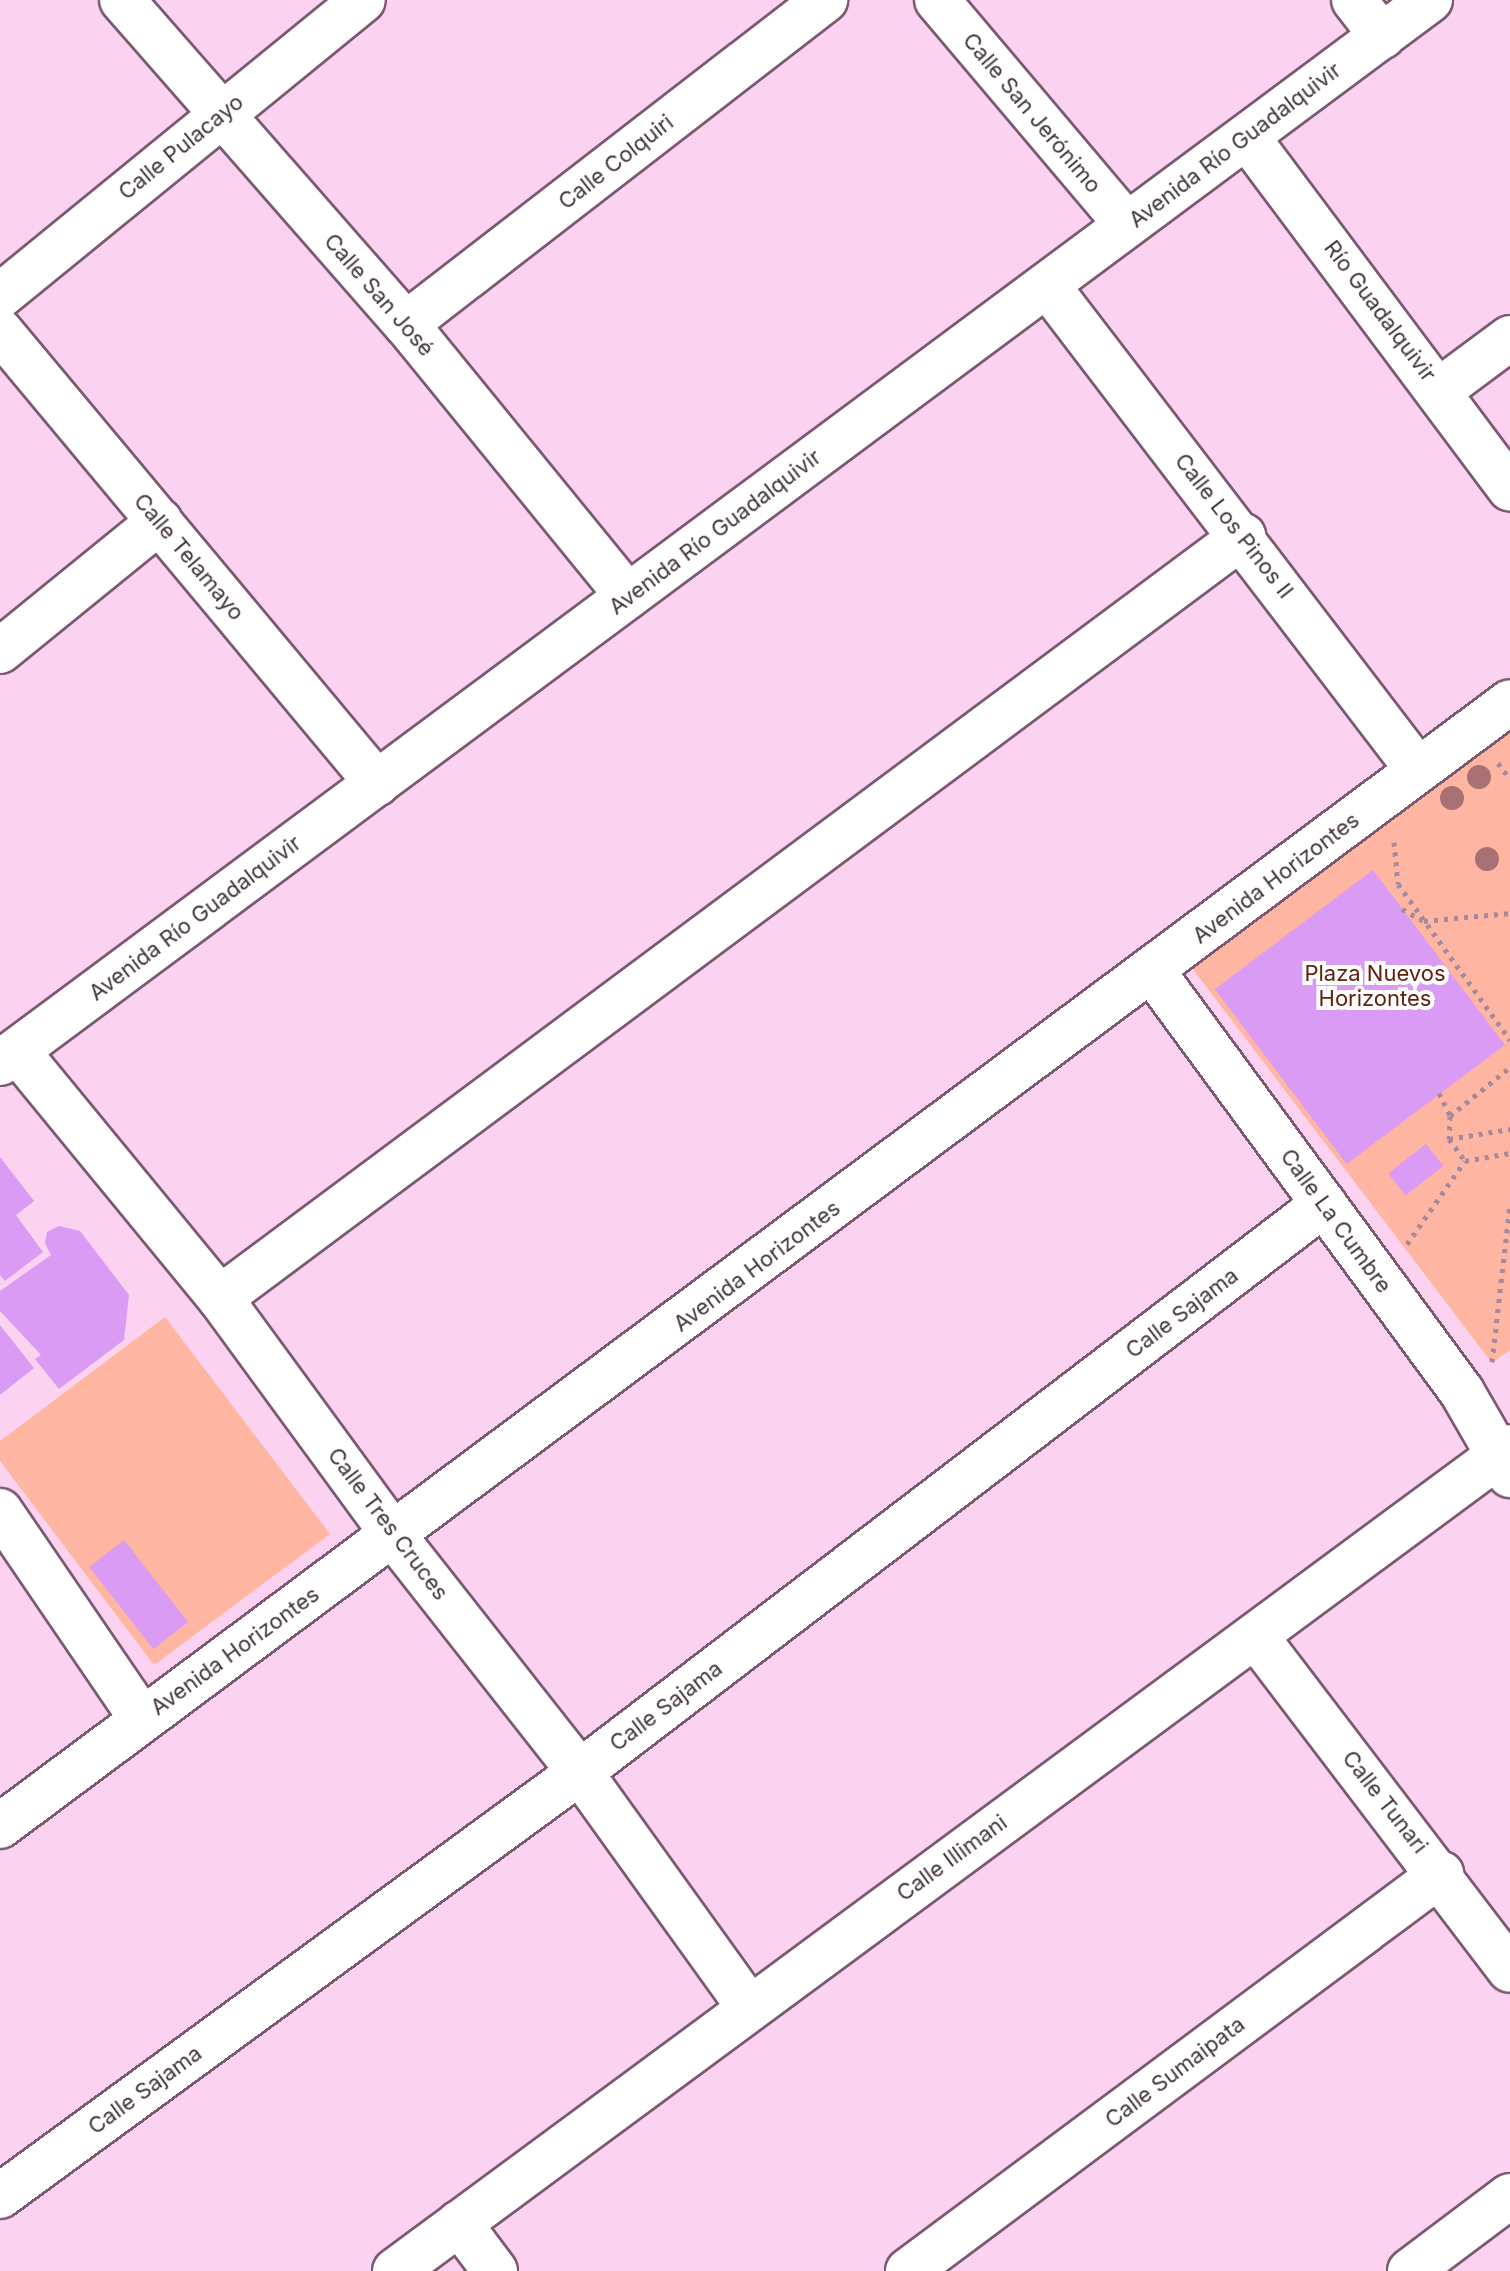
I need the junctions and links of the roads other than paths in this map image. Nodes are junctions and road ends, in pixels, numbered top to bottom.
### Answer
1 (122, 0) edge
2 (363, 0) edge
3 (825, 0) edge
4 (937, 0) edge
5 (1354, 0) edge
6 (1430, 0) edge
7 (1382, 36) junction
8 (220, 114) junction
9 (1247, 137) junction
10 (1127, 225) junction
11 (1047, 285) junction
12 (0, 296) edge
13 (406, 324) junction
14 (0, 331) edge
15 (1510, 338) edge
16 (1440, 390) junction
17 (1510, 489) edge
18 (160, 521) junction
19 (1243, 536) junction
20 (628, 596) junction
21 (0, 651) edge
22 (1510, 702) edge
23 (1418, 770) junction
24 (377, 783) junction
25 (1153, 972) junction
26 (8, 1057) edge
27 (1324, 1204) junction
28 (220, 1298) junction
29 (1506, 1460) edge
30 (0, 1511) edge
31 (394, 1536) junction
32 (1257, 1638) junction
33 (142, 1719) junction
34 (580, 1772) junction
35 (0, 1826) edge
36 (1441, 1874) junction
37 (1510, 1970) edge
38 (748, 2006) junction
39 (0, 2196) edge
40 (1510, 2196) edge
41 (459, 2223) junction
42 (395, 2271) edge
43 (495, 2271) edge
44 (908, 2271) edge
45 (1410, 2271) edge

1 - 8 street, Calle San José
2 - 8 street, Calle Pulacayo
3 - 13 street, Calle Colquiri
4 - 10 street, Calle San Jerónimo
5 - 7 street
6 - 7 street, Avenida Río Guadalquivir
7 - 9 street, Avenida Río Guadalquivir
8 - 12 street, Calle Pulacayo
8 - 13 street, Calle San José
9 - 10 street, Avenida Río Guadalquivir
9 - 16 street, Río Guadalquivir
10 - 11 street, Avenida Río Guadalquivir
11 - 19 street, Calle Los Pinos II
11 - 20 street, Avenida Río Guadalquivir
13 - 20 street, Calle San José
14 - 18 street, Calle Telamayo
15 - 16 street
16 - 17 street, Río Guadalquivir
18 - 21 street
18 - 24 street, Calle Telamayo
19 - 23 street, Calle Los Pinos II
19 - 28 street
20 - 24 street, Avenida Río Guadalquivir
22 - 23 street, Avenida Horizontes
23 - 25 street, Avenida Horizontes
24 - 26 street, Avenida Río Guadalquivir
25 - 27 street, Calle La Cumbre
25 - 31 street, Avenida Horizontes
26 - 28 street, Calle Tres Cruces
27 - 29 street, Calle La Cumbre
27 - 34 street, Calle Sajama
28 - 31 street, Calle Tres Cruces
29 - 32 street, Calle Illimani
30 - 33 street
31 - 33 street, Avenida Horizontes
31 - 34 street, Calle Tres Cruces
32 - 36 street, Calle Tunari
32 - 38 street, Calle Illimani
33 - 35 street, Avenida Horizontes
34 - 38 street, Calle Tres Cruces
34 - 39 street, Calle Sajama
36 - 37 street, Calle Tunari
36 - 44 street, Calle Sumaipata
38 - 41 street, Calle Illimani
40 - 45 street
41 - 42 street, Calle Illimani
41 - 43 street

